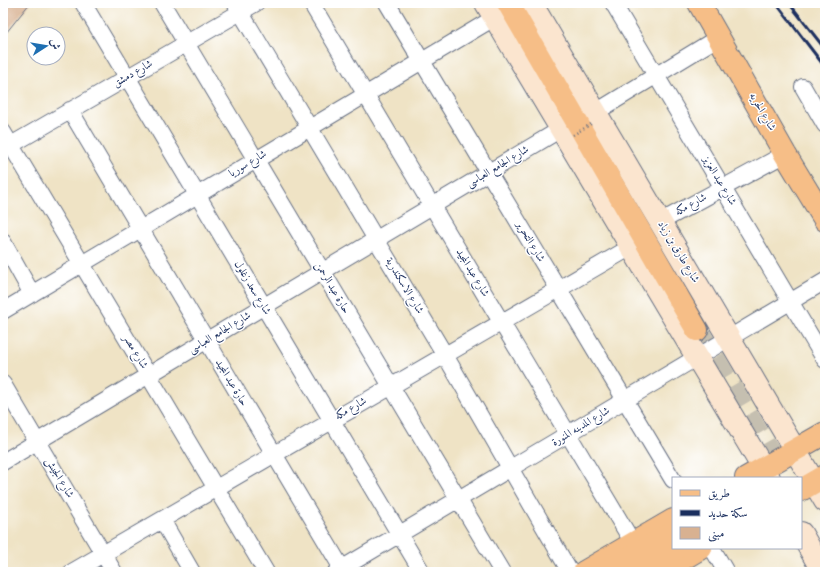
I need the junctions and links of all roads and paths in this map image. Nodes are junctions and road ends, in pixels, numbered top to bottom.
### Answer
1 (83, 3) edge
2 (162, 3) edge
3 (256, 3) edge
4 (311, 3) edge
5 (387, 3) edge
6 (531, 3) edge
7 (613, 3) edge
8 (699, 3) edge
9 (237, 8) edge
10 (496, 8) edge
11 (719, 37) junction
12 (186, 44) junction
13 (421, 61) junction
14 (656, 76) junction
15 (127, 78) junction
16 (803, 87) dead end
17 (366, 94) junction
18 (70, 110) junction
19 (593, 118) junction
20 (825, 124) edge
21 (309, 128) junction
22 (567, 132) junction
23 (7, 139) edge
24 (785, 154) junction
25 (255, 160) junction
26 (488, 173) junction
27 (723, 187) junction
28 (197, 195) junction
29 (432, 206) junction
30 (825, 220) edge
31 (660, 222) junction
32 (140, 229) junction
33 (376, 240) junction
34 (3, 242) edge
35 (631, 247) junction
36 (82, 264) junction
37 (322, 272) junction
38 (825, 281) edge
39 (558, 289) junction
40 (32, 294) junction
41 (791, 302) junction
42 (264, 307) junction
43 (3, 311) edge
44 (501, 322) junction
45 (697, 330) tunnel mouth
46 (729, 338) junction
47 (206, 341) junction
48 (445, 355) junction
49 (697, 357) junction
50 (825, 360) edge
51 (149, 376) junction
52 (3, 384) edge
53 (391, 386) junction
54 (625, 400) junction
55 (332, 421) junction
56 (825, 433) edge
57 (568, 434) junction
58 (37, 442) junction
59 (795, 450) junction
60 (274, 454) junction
61 (3, 462) edge
62 (510, 468) junction
63 (759, 475) edge
64 (672, 478) edge
65 (813, 483) edge
66 (216, 488) junction
67 (458, 499) junction
68 (825, 501) edge
69 (162, 520) junction
70 (672, 521) edge
71 (672, 533) edge
72 (399, 534) junction
73 (802, 535) edge
74 (633, 543) junction
75 (675, 549) edge
76 (699, 549) edge
77 (713, 549) edge
78 (103, 554) junction
79 (341, 571) edge
80 (72, 572) edge
81 (114, 572) edge
82 (192, 572) edge
83 (266, 572) edge
84 (422, 572) edge
85 (502, 572) edge
86 (570, 572) edge
87 (584, 572) edge
88 (605, 572) edge
89 (637, 572) edge
90 (661, 572) edge
91 (726, 572) edge
92 (823, 572) edge

1 - 15 street, شارع سعد زغلول
2 - 12 street, حارة عبد الرحمن
3 - 9 street, شارع دمشق
4 - 17 street, شارع عبد المجيد
5 - 13 street, شارع التحرير
6 - 19 street, شارع طارق بن زياد
7 - 14 street, شارع عبد العزيز
8 - 11 main road, شارع الحريه
9 - 12 street, شارع دمشق
9 - 21 street, شارع الاسكندرية
10 - 13 street, شارع سوريا
10 - 22 street
10 - 45 main road
11 - 14 street
11 - 24 main road, شارع الحريه
12 - 15 street, شارع دمشق
12 - 25 street, حارة عبد الرحمن
13 - 17 street, شارع سوريا
13 - 26 street, شارع التحرير
14 - 19 street
14 - 27 street, شارع عبد العزيز
15 - 18 street, شارع دمشق
15 - 28 street, شارع سعد زغلول
16 - 20 street
17 - 21 street, شارع سوريا
17 - 29 street, شارع عبد المجيد
18 - 23 street, شارع دمشق
18 - 32 street, حارة عبد المجيد
19 - 22 path, bridge
19 - 31 street, شارع طارق بن زياد
21 - 25 street, شارع سوريا
21 - 33 street, شارع الاسكندرية
22 - 26 street, شارع الجامع العباسى
22 - 35 street
23 - 36 street, شارع مصر
24 - 27 street, شارع مكه
24 - 30 main road, شارع الحريه
25 - 28 street, شارع سوريا
25 - 37 street, حارة عبد الرحمن
26 - 29 street, شارع الجامع العباسى
26 - 39 street, شارع التحرير
27 - 31 street, شارع مكه
27 - 41 street, شارع عبد العزيز
28 - 32 street, شارع سوريا
28 - 42 street, شارع سعد زغلول
29 - 33 street, شارع الجامع العباسى
29 - 44 street, شارع عبد المجيد
31 - 46 street, شارع طارق بن زياد
32 - 36 street, شارع سوريا
32 - 47 street, حارة عبد المجيد
33 - 37 street, شارع الجامع العباسى
33 - 48 street, شارع الاسكندرية
34 - 40 street
35 - 39 street, شارع مكه
35 - 49 street
36 - 40 street, شارع سوريا
36 - 51 street, شارع مصر
37 - 42 street, شارع الجامع العباسى
37 - 53 street, حارة عبد الرحمن
38 - 41 street, شارع المدينه المنورة
39 - 44 street, شارع مكه
39 - 54 street, شارع التحرير
40 - 43 street, شارع سوريا
41 - 46 street, شارع المدينه المنورة
41 - 50 street, شارع عبد العزيز
42 - 47 street, شارع الجامع العباسى
42 - 55 street, شارع سعد زغلول
44 - 48 street, شارع مكه
44 - 57 street, شارع عبد المجيد
46 - 49 street, شارع المدينه المنورة
46 - 59 street, شارع طارق بن زياد
47 - 51 street, شارع الجامع العباسى
47 - 60 street, حارة عبد المجيد
48 - 53 street, شارع مكه
48 - 62 street, شارع الاسكندرية
49 - 54 street, شارع المدينه المنورة
49 - 63 street
51 - 58 street, شارع الجامع العباسى
51 - 66 street, شارع مصر
52 - 58 street, شارع الجيش
53 - 55 street, شارع مكه
53 - 67 street, حارة عبد الرحمن
54 - 57 street, شارع المدينه المنورة
54 - 64 street, شارع التحرير
55 - 60 street, شارع مكه
55 - 72 street, شارع سعد زغلول
56 - 59 main road
57 - 62 street, شارع المدينه المنورة
57 - 74 street, شارع عبد المجيد
58 - 61 street, شارع الجامع العباسى
58 - 78 street, شارع الجيش
59 - 63 main road
59 - 65 street, شارع طارق بن زياد
60 - 66 street, شارع مكه
60 - 79 street, حارة عبد المجيد
62 - 67 street, شارع المدينه المنورة
62 - 86 street, شارع الاسكندرية
65 - 68 street, شارع طارق بن زياد
66 - 69 street, شارع مكه
66 - 83 street, شارع مصر
67 - 72 street, شارع المدينه المنورة
67 - 85 street, حارة عبد الرحمن
69 - 78 street, شارع مكه
69 - 82 street
70 - 74 main road
71 - 88 main road
72 - 79 street, شارع المدينه المنورة
72 - 84 street, شارع سعد زغلول
73 - 92 street
74 - 87 main road
75 - 89 main road
76 - 90 main road
77 - 91 street
78 - 80 street, شارع مكه
78 - 81 street, شارع الجيش

